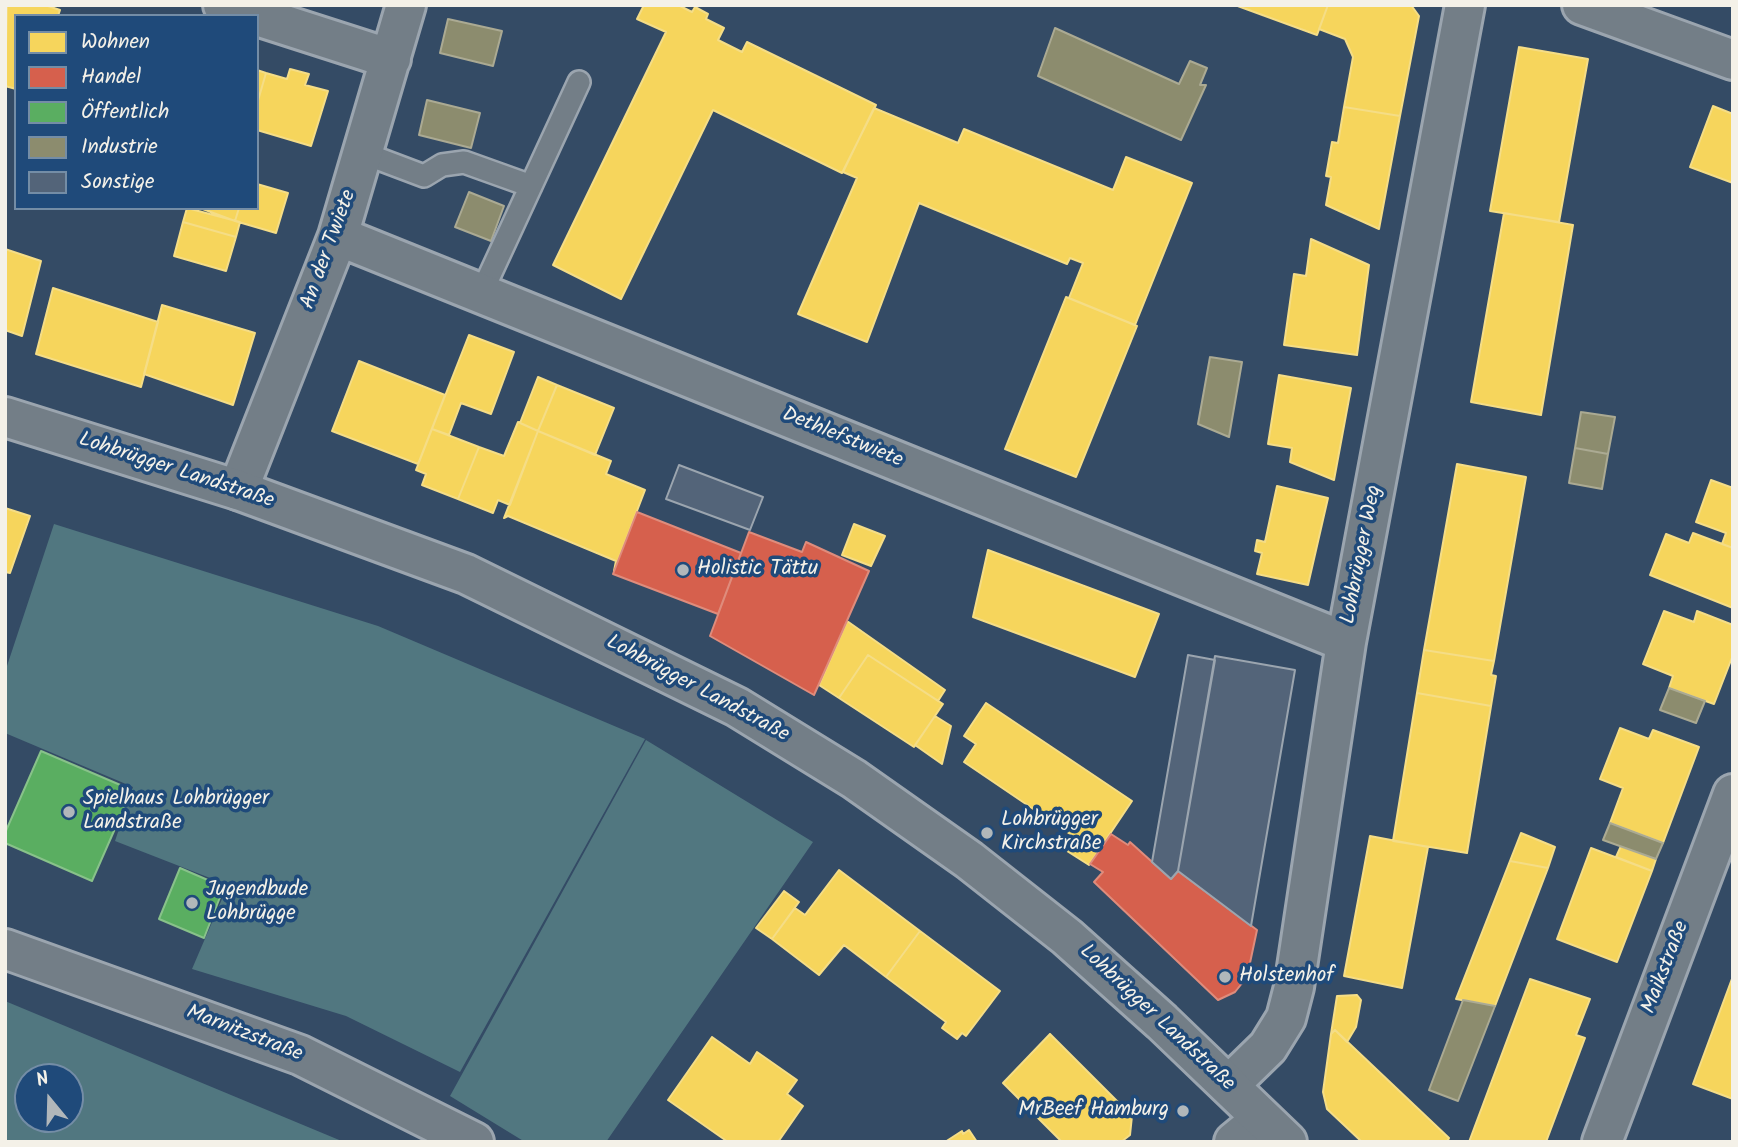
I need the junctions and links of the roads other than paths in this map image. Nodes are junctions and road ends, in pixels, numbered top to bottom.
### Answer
1 (223, 5) edge
2 (406, 5) edge
3 (1465, 5) edge
4 (1582, 5) edge
5 (250, 14) edge
6 (259, 17) edge
7 (391, 59) junction
8 (1733, 60) edge
9 (579, 82) dead end
10 (363, 153) junction
11 (531, 186) junction
12 (338, 236) junction
13 (481, 294) junction
14 (5, 416) edge
15 (238, 490) junction
16 (1346, 642) junction
17 (1733, 794) edge
18 (5, 949) edge
19 (1229, 1085) junction
20 (1261, 1134) edge
21 (474, 1142) edge
22 (1602, 1142) edge

1 - 5 street
2 - 7 street, An der Twiete
3 - 16 street, Lohbrügger Weg
4 - 8 street
6 - 7 street
7 - 10 street, An der Twiete
9 - 11 lane
10 - 11 lane
10 - 12 street, An der Twiete
11 - 13 lane
12 - 13 street, Dethlefstwiete
12 - 15 street, An der Twiete
13 - 16 street, Dethlefstwiete
14 - 15 street, Lohbrügger Landstraße
15 - 19 street, Lohbrügger Landstraße
16 - 19 street, Lohbrügger Weg
17 - 22 street, Maikstraße
18 - 21 street, Marnitzstraße
19 - 20 street, Lohbrügger Landstraße

